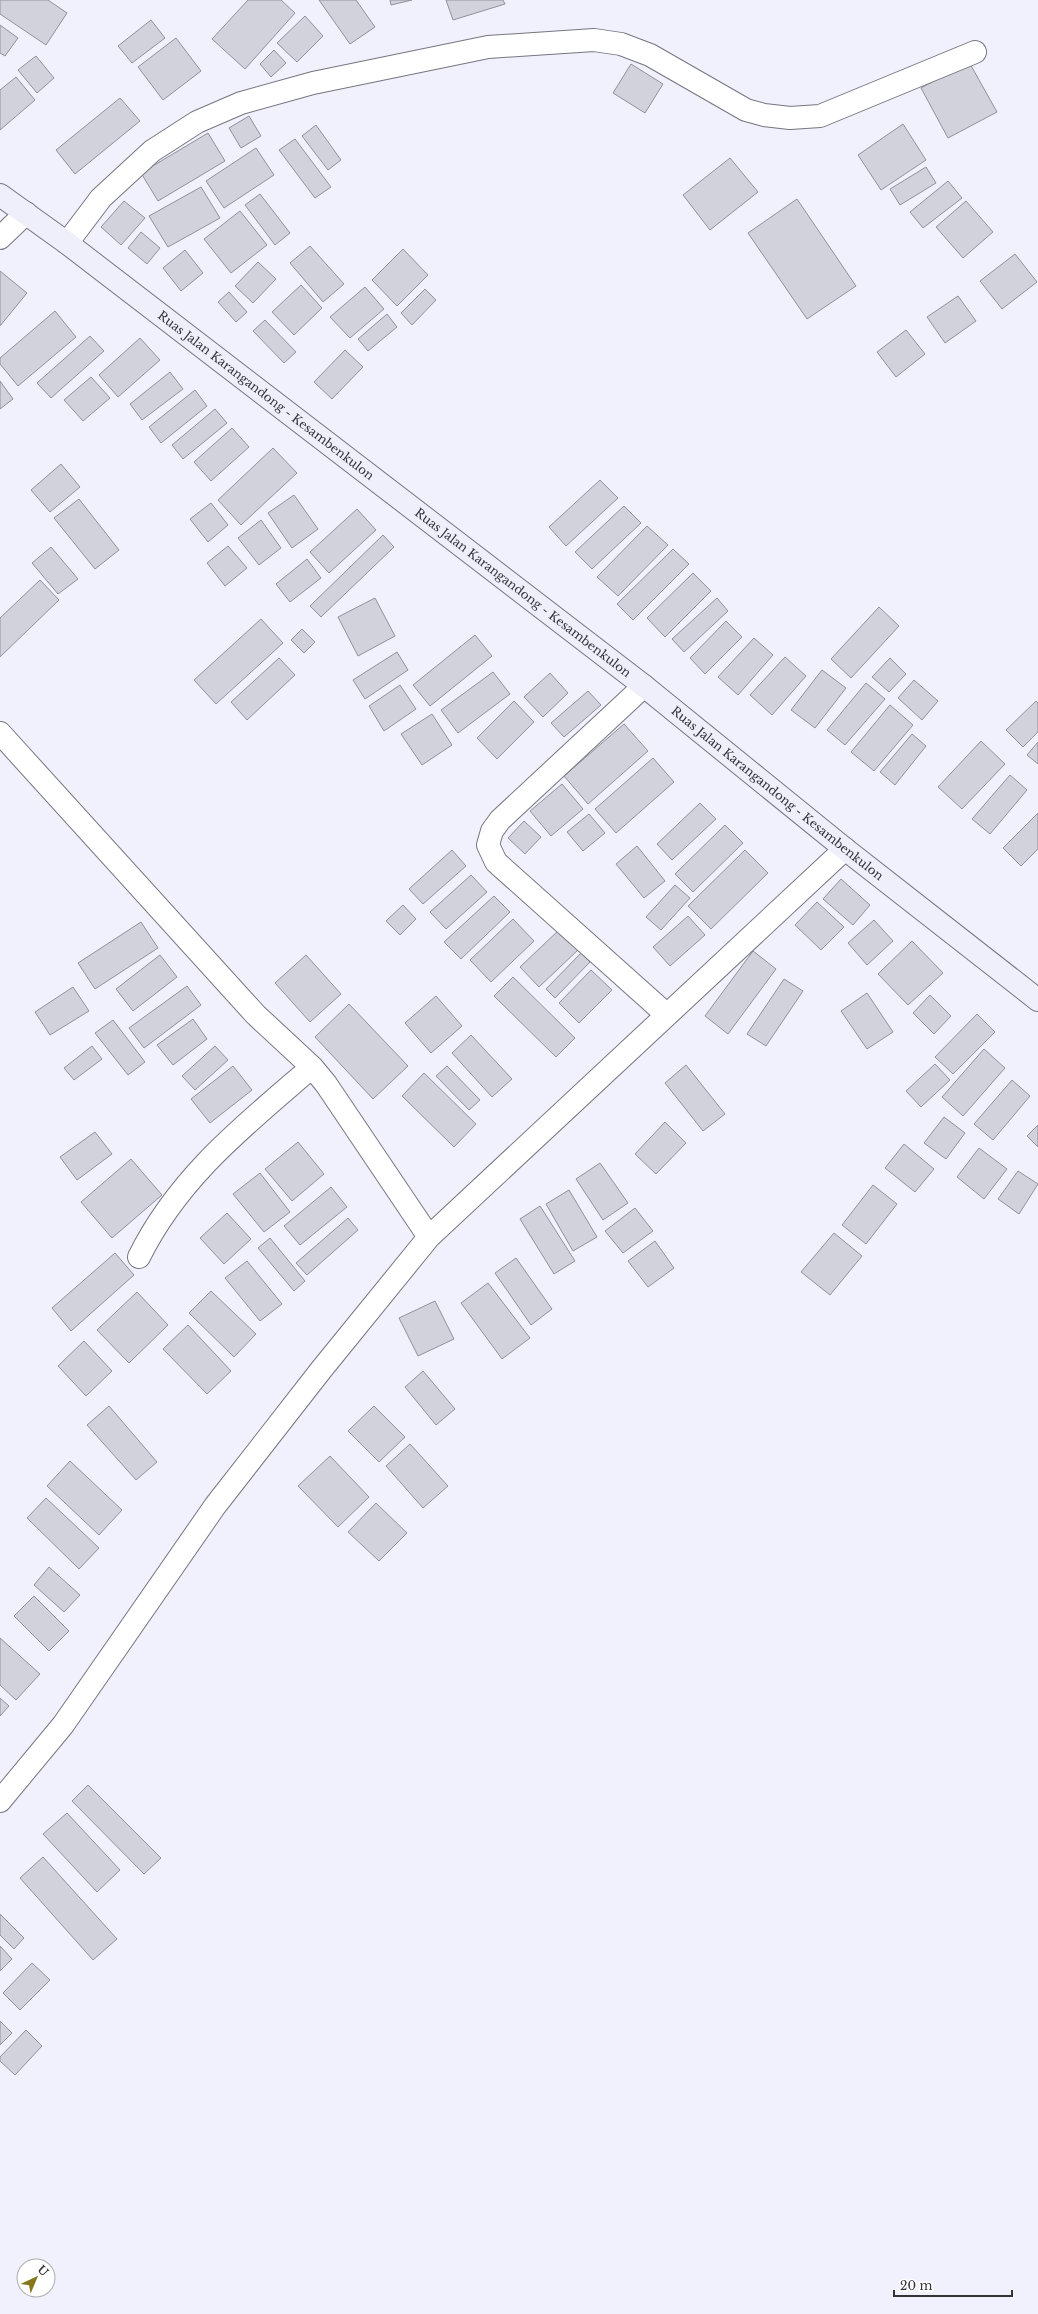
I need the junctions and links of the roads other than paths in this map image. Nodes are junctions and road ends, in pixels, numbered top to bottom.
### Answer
1 (975, 52) dead end
2 (0, 195) edge
3 (26, 214) junction
4 (0, 238) edge
5 (67, 243) junction
6 (644, 686) junction
7 (0, 733) edge
8 (845, 849) junction
9 (1038, 1000) edge
10 (667, 1015) junction
11 (312, 1067) junction
12 (429, 1237) junction
13 (139, 1257) dead end
14 (0, 1801) edge

1 - 5 street
2 - 3 main road, Ruas Jalan Karangandong - Kesambenkulon
3 - 4 street
3 - 5 main road, Ruas Jalan Karangandong - Kesambenkulon
5 - 6 main road, Ruas Jalan Karangandong - Kesambenkulon
6 - 8 main road, Ruas Jalan Karangandong - Kesambenkulon
6 - 10 street
7 - 11 street
8 - 9 main road, Ruas Jalan Karangandong - Kesambenkulon
8 - 10 street
10 - 12 street
11 - 12 street
11 - 13 street
12 - 14 street

